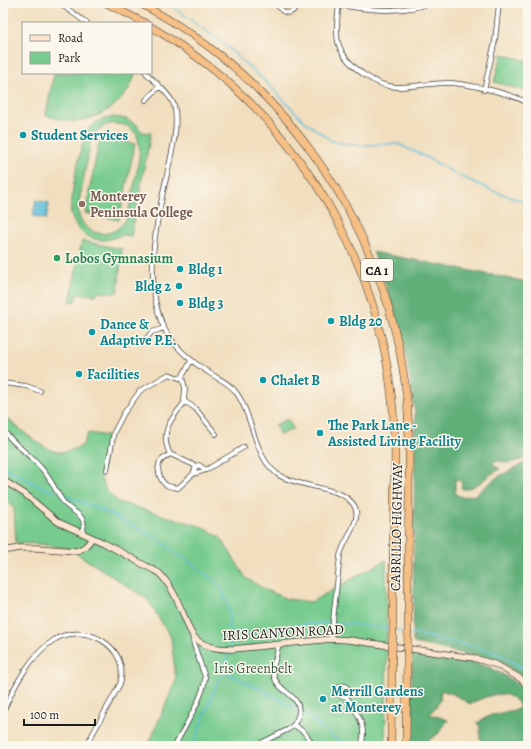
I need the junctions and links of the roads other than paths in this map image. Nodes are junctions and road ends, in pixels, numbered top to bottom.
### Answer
1 (59, 3) edge
2 (106, 3) edge
3 (139, 3) edge
4 (276, 3) edge
5 (300, 3) edge
6 (327, 3) edge
7 (431, 3) edge
8 (499, 3) edge
9 (424, 4) edge
10 (339, 5) junction
11 (86, 22) edge
12 (143, 22) edge
13 (152, 28) edge
14 (147, 74) edge
15 (159, 87) junction
16 (484, 90) junction
17 (146, 100) dead end
18 (528, 103) edge
19 (164, 328) junction
20 (145, 340) dead end
21 (191, 361) junction
22 (182, 377) junction
23 (3, 383) edge
24 (40, 391) dead end
25 (185, 402) junction
26 (3, 430) edge
27 (216, 434) dead end
28 (244, 448) dead end
29 (170, 454) junction
30 (196, 466) junction
31 (107, 470) dead end
32 (206, 470) junction
33 (193, 474) junction
34 (3, 480) edge
35 (82, 534) junction
36 (92, 538) junction
37 (3, 551) edge
38 (192, 633) junction
39 (331, 639) junction
40 (278, 645) junction
41 (528, 686) edge
42 (346, 696) dead end
43 (3, 712) edge
44 (294, 725) junction
45 (86, 746) edge
46 (175, 746) edge
47 (255, 746) edge
48 (314, 746) edge
49 (361, 746) edge
50 (391, 746) edge
51 (406, 746) edge

1 - 11 street
2 - 12 highway
3 - 51 highway, CABRILLO HIGHWAY / CA 1, bridge
4 - 5 street
6 - 10 street
7 - 9 street
8 - 16 street
9 - 10 street
10 - 16 street
13 - 50 highway, CABRILLO HIGHWAY / CA 1, bridge
14 - 15 street
15 - 17 street
15 - 19 street
16 - 18 street
19 - 20 street
19 - 21 street
21 - 22 street
21 - 39 street
22 - 25 street
22 - 31 street
23 - 24 street
25 - 27 street
25 - 29 street
26 - 35 street
28 - 32 street
29 - 30 street
29 - 33 street
30 - 32 street
30 - 33 street
32 - 33 street
34 - 35 street, IRIS CANYON ROAD
35 - 36 street, IRIS CANYON ROAD
36 - 37 street
36 - 38 street, IRIS CANYON ROAD
38 - 40 street, IRIS CANYON ROAD
38 - 46 street
39 - 40 street, IRIS CANYON ROAD
39 - 41 street, IRIS CANYON ROAD
40 - 44 street
42 - 49 street
43 - 45 street
44 - 47 street
44 - 48 street

